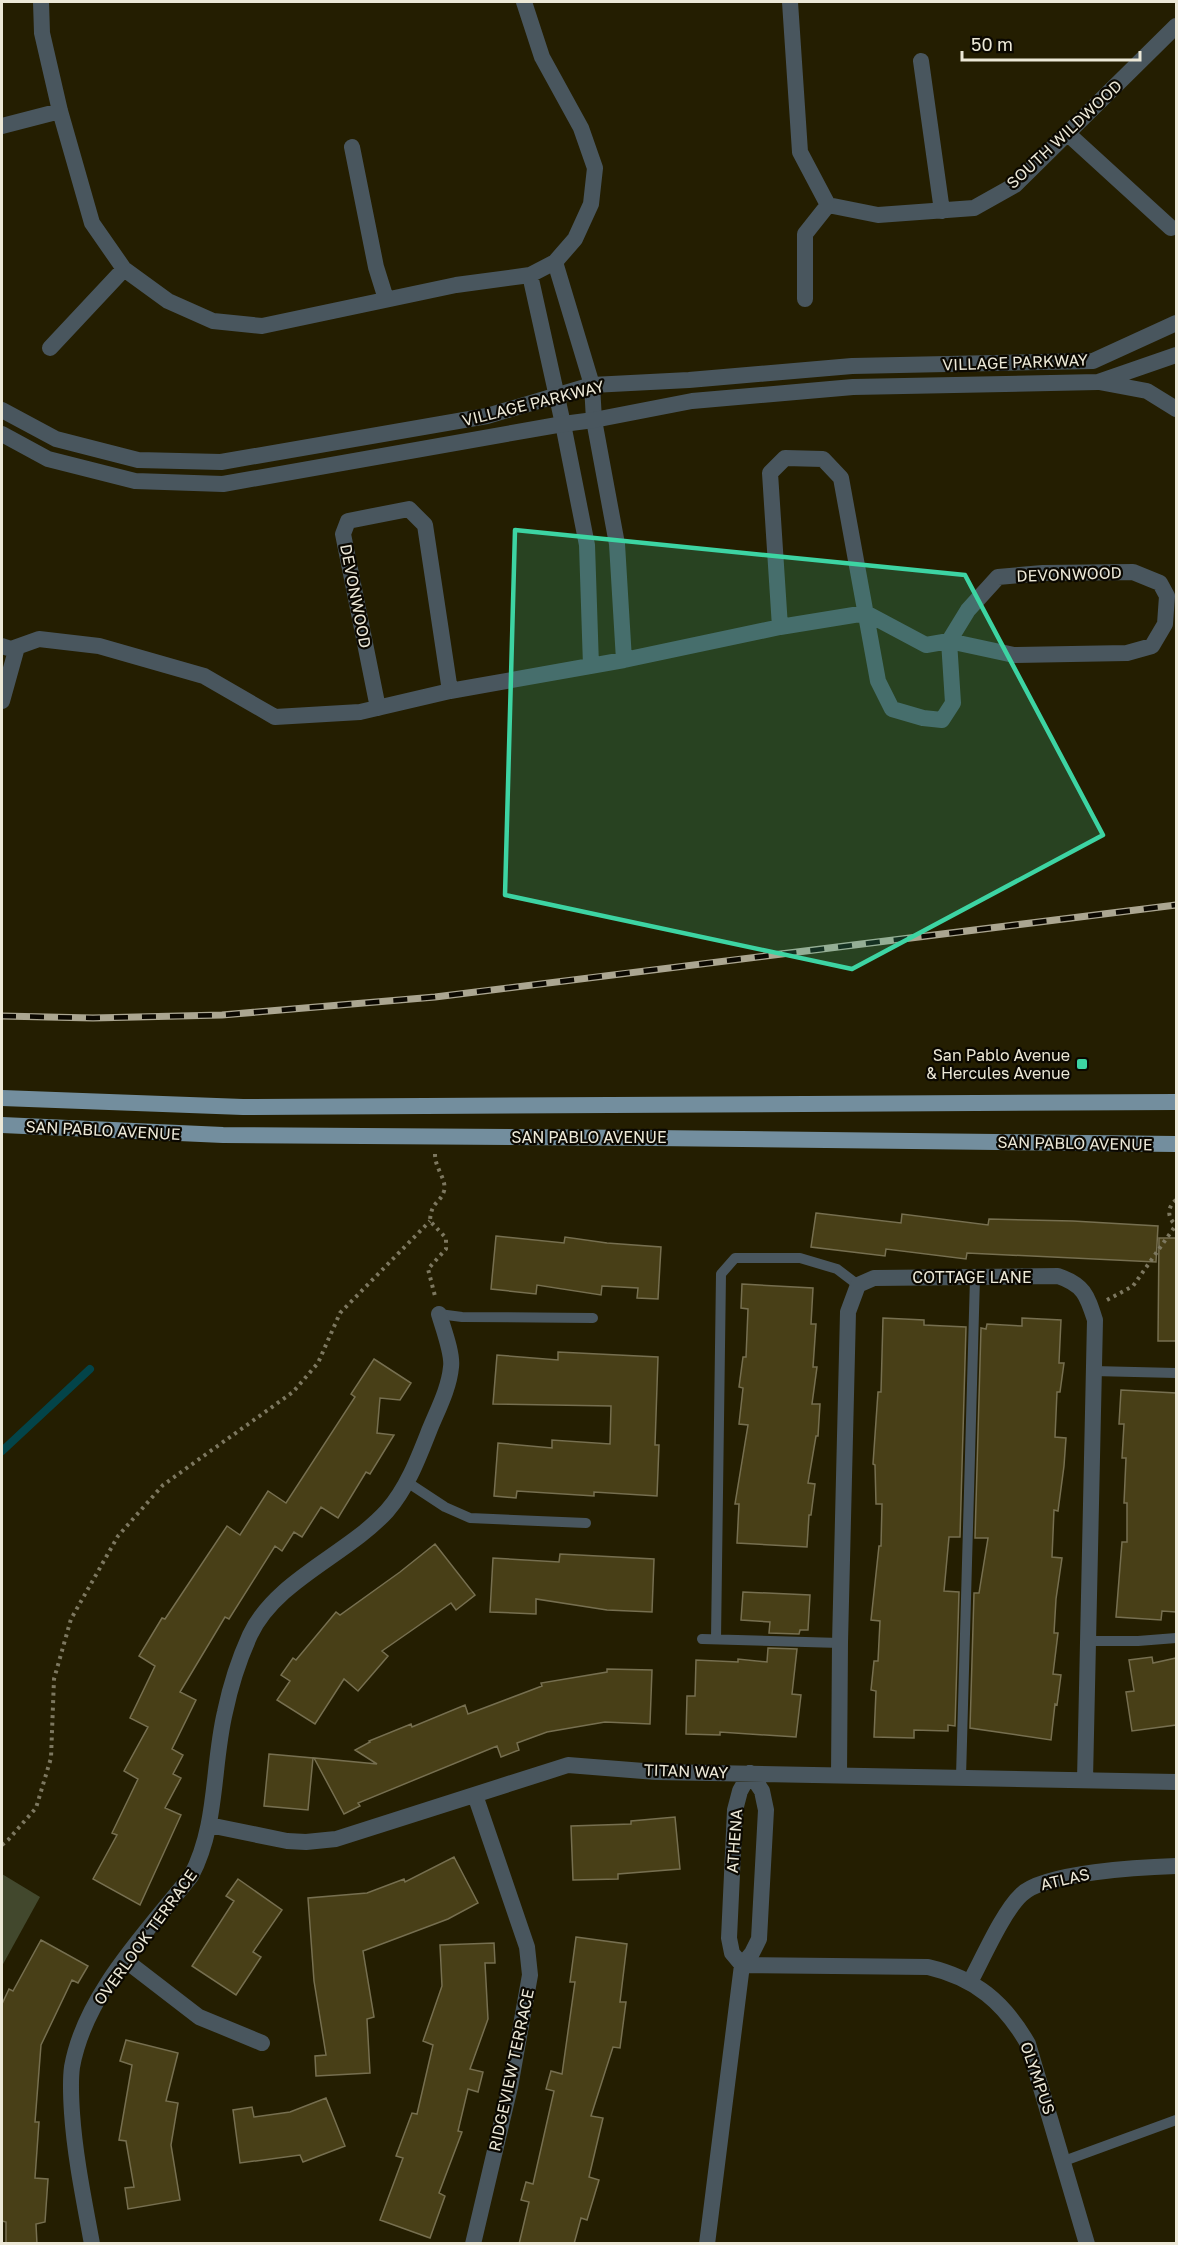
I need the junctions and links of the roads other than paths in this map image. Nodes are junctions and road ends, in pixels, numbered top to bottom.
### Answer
1 (41, 2) edge
2 (524, 2) edge
3 (790, 2) edge
4 (1176, 26) edge
5 (921, 62) dead end
6 (60, 111) junction
7 (2, 126) edge
8 (1066, 133) junction
9 (352, 147) dead end
10 (828, 205) junction
11 (942, 211) junction
12 (1171, 228) dead end
13 (555, 262) junction
14 (124, 269) junction
15 (530, 276) junction
16 (386, 299) junction
17 (805, 299) dead end
18 (1176, 327) edge
19 (50, 348) dead end
20 (1176, 354) edge
21 (1098, 382) junction
22 (592, 385) junction
23 (555, 395) junction
24 (2, 410) edge
25 (1176, 410) edge
26 (594, 420) junction
27 (563, 424) junction
28 (2, 434) edge
29 (866, 614) junction
30 (780, 627) junction
31 (949, 641) junction
32 (9, 646) edge
33 (624, 660) junction
34 (591, 666) junction
35 (450, 691) junction
36 (2, 701) edge
37 (378, 708) junction
38 (2, 1098) edge
39 (1176, 1102) edge
40 (2, 1125) edge
41 (1176, 1144) edge
42 (975, 1277) junction
43 (858, 1285) junction
44 (439, 1314) joint
45 (593, 1318) dead end
46 (1093, 1371) junction
47 (1176, 1373) edge
48 (407, 1482) junction
49 (586, 1523) dead end
50 (1176, 1638) edge
51 (702, 1639) dead end
52 (716, 1639) junction
53 (1087, 1641) junction
54 (840, 1643) junction
55 (750, 1773) junction
56 (839, 1775) junction
57 (961, 1777) junction
58 (1085, 1780) junction
59 (1176, 1782) edge
60 (475, 1795) junction
61 (209, 1825) junction
62 (1176, 1866) edge
63 (125, 1960) junction
64 (742, 1965) junction
65 (970, 1982) junction
66 (262, 2043) dead end
67 (1176, 2120) edge
68 (1064, 2161) junction
69 (92, 2244) edge
70 (473, 2244) edge
71 (707, 2244) edge
72 (1087, 2244) edge

1 - 6 street
2 - 13 street
3 - 10 street
4 - 8 street, SOUTH WILDWOOD
5 - 11 street
6 - 7 street
6 - 14 street
8 - 11 street, SOUTH WILDWOOD
8 - 12 street
9 - 16 street
10 - 11 street, SOUTH WILDWOOD
10 - 17 street
13 - 15 street
13 - 22 street
14 - 16 street
14 - 19 street
15 - 16 street
15 - 23 street
18 - 22 street, VILLAGE PARKWAY
20 - 21 street, VILLAGE PARKWAY
21 - 25 street
21 - 26 street, VILLAGE PARKWAY
22 - 23 street, VILLAGE PARKWAY
22 - 26 street
23 - 24 street, VILLAGE PARKWAY
23 - 27 street
26 - 27 street, VILLAGE PARKWAY
26 - 33 street
27 - 28 street, VILLAGE PARKWAY
27 - 34 street
29 - 30 street
29 - 30 street
29 - 31 street, DEVONWOOD
29 - 31 street
30 - 33 street
31 - 31 street, DEVONWOOD
32 - 36 street
32 - 37 street
33 - 34 street
34 - 35 street
35 - 37 street
35 - 37 street, DEVONWOOD
38 - 39 main road, SAN PABLO AVENUE
40 - 41 main road, SAN PABLO AVENUE
42 - 43 street, COTTAGE LANE
42 - 46 street, COTTAGE LANE
42 - 57 lane
43 - 52 lane
43 - 54 street
44 - 45 lane
44 - 48 street, OVERLOOK TERRACE
46 - 47 lane
46 - 53 street, COTTAGE LANE
48 - 49 lane
48 - 61 street, OVERLOOK TERRACE
50 - 53 lane
51 - 52 lane
52 - 54 lane
53 - 58 street, COTTAGE LANE
54 - 56 street
55 - 56 street, TITAN WAY
55 - 60 street, TITAN WAY
55 - 64 street, ATHENA
55 - 64 street, ATHENA
56 - 57 street, TITAN WAY
57 - 58 street, TITAN WAY
58 - 59 street, TITAN WAY
60 - 61 street, TITAN WAY
60 - 70 street, RIDGEVIEW TERRACE
61 - 63 street, OVERLOOK TERRACE
62 - 65 street, ATLAS
63 - 66 street
63 - 69 street, OVERLOOK TERRACE
64 - 65 street, OLYMPUS
64 - 71 street, ATHENA
65 - 68 street, OLYMPUS
67 - 68 lane
68 - 72 street, OLYMPUS

